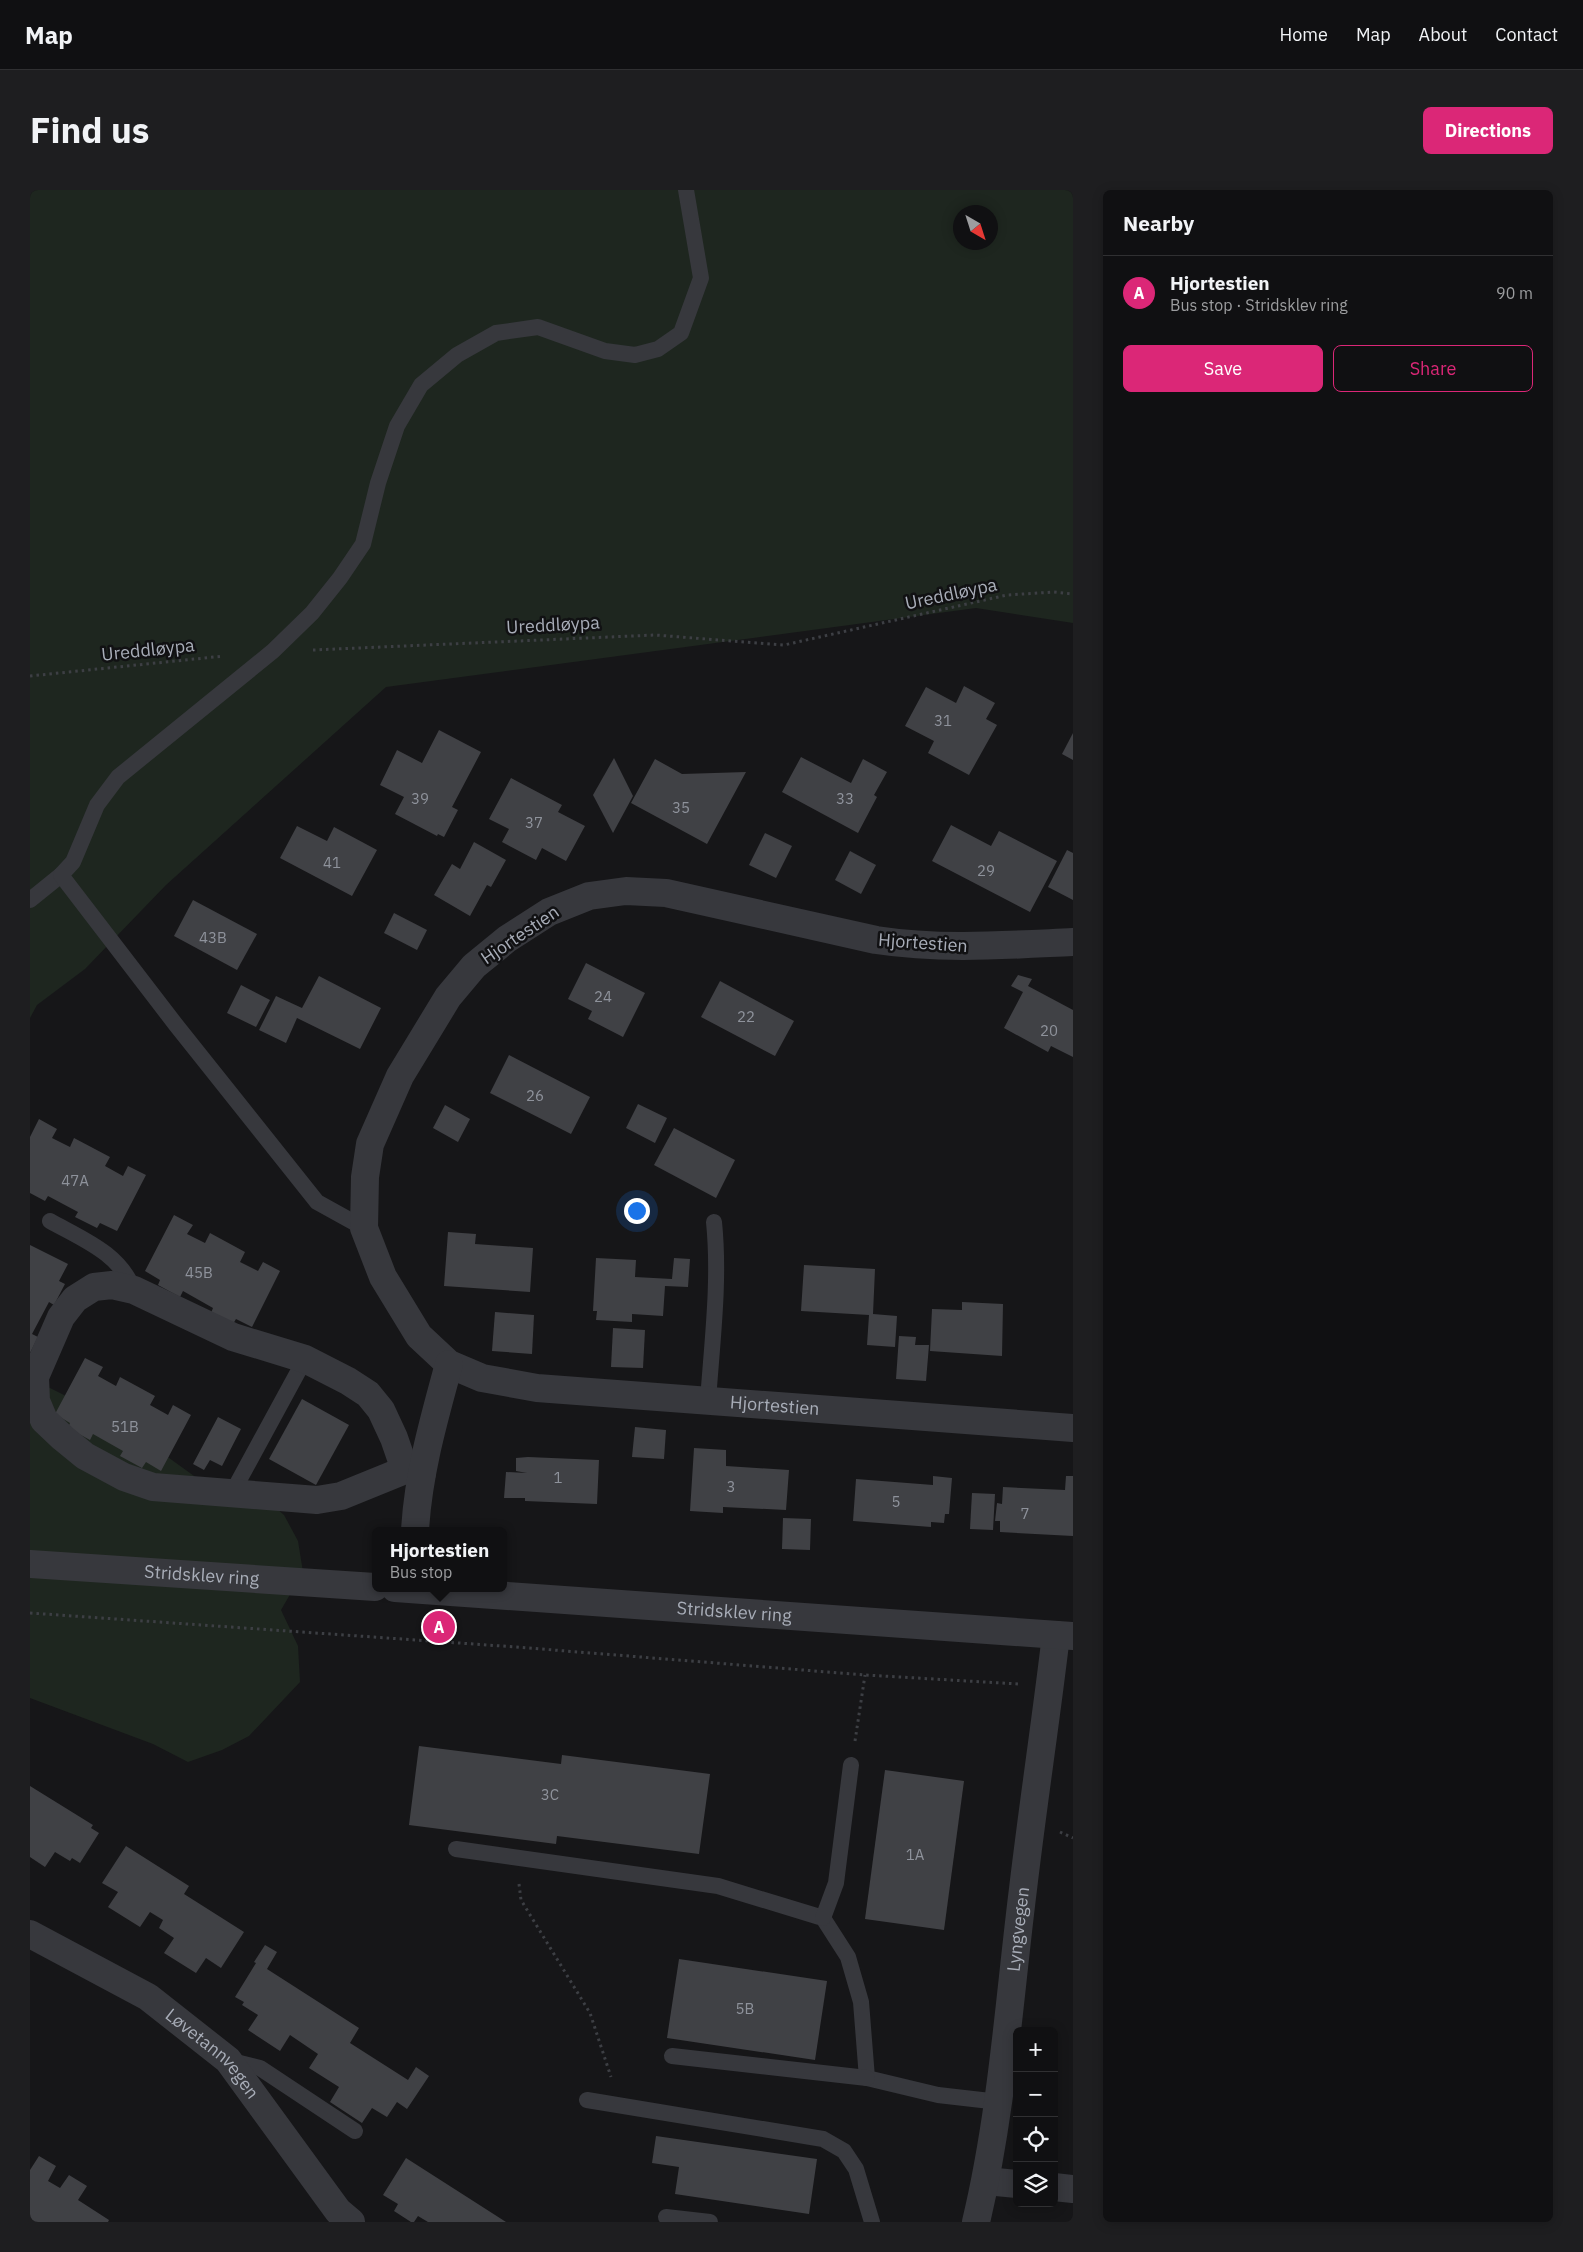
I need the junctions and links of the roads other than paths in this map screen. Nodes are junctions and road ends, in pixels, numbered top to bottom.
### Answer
1 (686, 190) edge
2 (61, 875) junction
3 (30, 900) edge
4 (1073, 942) edge
5 (50, 1221) dead end
6 (714, 1222) dead end
7 (364, 1228) junction
8 (134, 1290) junction
9 (305, 1359) junction
10 (449, 1364) junction
11 (708, 1401) junction
12 (1073, 1428) edge
13 (413, 1471) junction
14 (231, 1495) junction
15 (415, 1527) edge
16 (30, 1564) edge
17 (372, 1587) edge
18 (449, 1592) edge
19 (1065, 1635) edge
20 (851, 1765) road end
21 (456, 1850) dead end
22 (823, 1918) junction
23 (30, 1934) edge
24 (672, 2056) dead end
25 (228, 2060) junction
26 (867, 2078) junction
27 (587, 2100) dead end
28 (999, 2102) junction
29 (355, 2131) dead end
30 (986, 2181) junction
31 (1013, 2184) edge
32 (1058, 2187) edge
33 (1073, 2189) edge
34 (666, 2217) dead end
35 (351, 2222) edge
36 (710, 2222) edge
37 (872, 2222) edge
38 (976, 2222) edge

1 - 2 lane
2 - 3 lane
2 - 7 lane
4 - 7 street, Hjortestien
5 - 8 lane
6 - 11 lane
7 - 10 street, Hjortestien
8 - 9 street
8 - 14 street
9 - 13 street
9 - 14 lane
10 - 11 street, Hjortestien
10 - 13 street
11 - 12 street, Hjortestien
13 - 14 street
13 - 15 street
16 - 17 street, Stridsklev ring
18 - 19 street, Stridsklev ring
19 - 28 street, Lyngvegen
20 - 22 lane
21 - 22 lane
22 - 26 lane
23 - 25 street, Løvetannvegen
24 - 26 lane
25 - 29 lane
25 - 35 street, Løvetannvegen
26 - 28 lane
27 - 37 lane
28 - 30 street, Lyngvegen
30 - 31 street
30 - 38 street, Lyngvegen
32 - 33 street
34 - 36 lane

